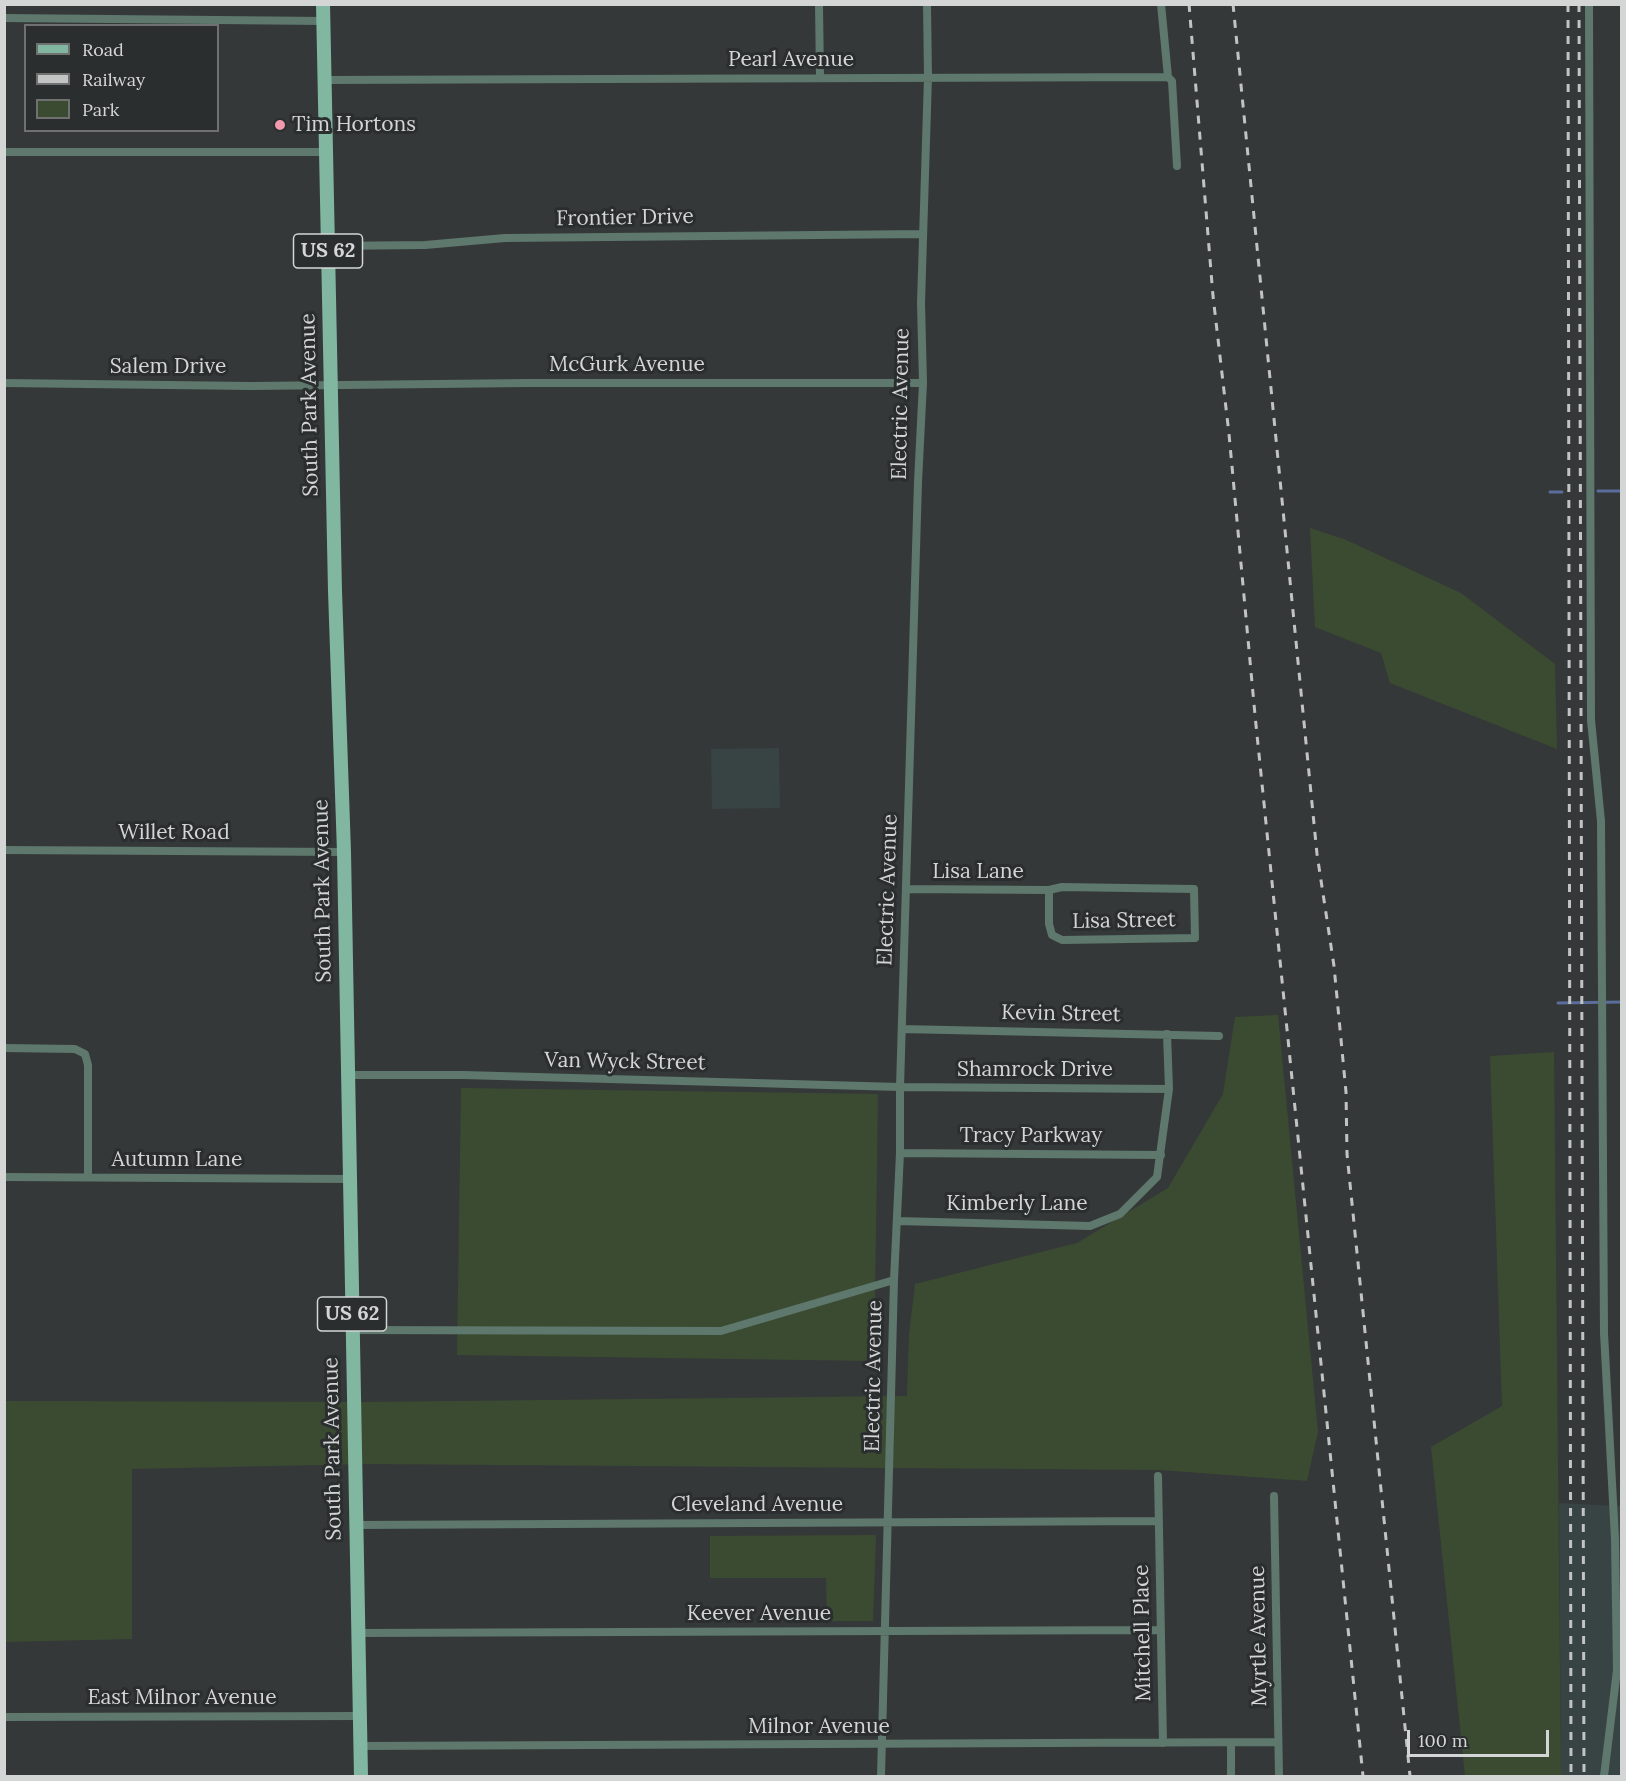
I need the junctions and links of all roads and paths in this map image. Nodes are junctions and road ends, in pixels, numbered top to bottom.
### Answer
1 (323, 4) edge
2 (819, 4) edge
3 (927, 4) edge
4 (1161, 4) edge
5 (1589, 4) edge
6 (4, 18) edge
7 (323, 21) junction
8 (927, 77) junction
9 (1168, 77) junction
10 (819, 78) junction
11 (325, 80) junction
12 (4, 152) edge
13 (326, 152) junction
14 (1177, 166) dead end
15 (923, 234) junction
16 (328, 246) junction
17 (4, 383) edge
18 (923, 383) junction
19 (331, 384) junction
20 (4, 850) edge
21 (344, 852) junction
22 (906, 889) junction
23 (1049, 890) junction
24 (902, 1029) junction
25 (1167, 1034) junction
26 (1220, 1036) dead end
27 (4, 1048) edge
28 (348, 1075) junction
29 (900, 1087) junction
30 (1169, 1089) junction
31 (900, 1153) junction
32 (1161, 1155) junction
33 (4, 1177) edge
34 (88, 1177) junction
35 (350, 1179) junction
36 (897, 1221) junction
37 (894, 1280) junction
38 (352, 1330) junction
39 (1158, 1476) dead end
40 (1274, 1496) dead end
41 (1159, 1521) junction
42 (889, 1522) junction
43 (356, 1525) junction
44 (1161, 1630) junction
45 (885, 1631) junction
46 (358, 1633) junction
47 (360, 1716) junction
48 (4, 1717) edge
49 (1278, 1742) junction
50 (1163, 1743) junction
51 (1231, 1743) junction
52 (882, 1744) junction
53 (360, 1746) junction
54 (361, 1776) edge
55 (881, 1776) edge
56 (1231, 1776) edge
57 (1279, 1776) edge
58 (1604, 1776) edge

1 - 7 main road, South Park Avenue / US 62
2 - 10 street
3 - 8 street, Electric Avenue
4 - 9 street
5 - 58 street
6 - 7 street
7 - 11 main road, South Park Avenue / US 62
8 - 9 street, Pearl Avenue
8 - 10 street, Pearl Avenue
8 - 15 street, Electric Avenue
9 - 14 street
10 - 11 street, Pearl Avenue
11 - 13 main road, South Park Avenue / US 62
12 - 13 street
13 - 16 main road, South Park Avenue / US 62
15 - 16 street, Frontier Drive
15 - 18 street, Electric Avenue
16 - 19 main road, South Park Avenue / US 62
17 - 19 street, Salem Drive
18 - 19 street, McGurk Avenue
18 - 22 street, Electric Avenue
19 - 21 main road, South Park Avenue / US 62
20 - 21 street, Willet Road
21 - 28 main road, South Park Avenue / US 62
22 - 23 street, Lisa Lane
22 - 24 street, Electric Avenue
23 - 23 street, Lisa Street
24 - 25 street, Kevin Street
24 - 29 street, Electric Avenue
25 - 26 street, Kevin Street
25 - 30 street, Kimberly Lane
27 - 34 street
28 - 29 street, Van Wyck Street
28 - 35 main road, South Park Avenue / US 62
29 - 30 street, Shamrock Drive
29 - 31 street, Electric Avenue
30 - 32 street, Kimberly Lane
31 - 32 street, Tracy Parkway
31 - 36 street, Electric Avenue
32 - 36 street, Kimberly Lane
33 - 34 street, Autumn Lane
34 - 35 street, Autumn Lane
35 - 38 main road, South Park Avenue / US 62
36 - 37 street, Electric Avenue
37 - 38 street
37 - 42 street, Electric Avenue
38 - 43 main road, South Park Avenue / US 62
39 - 41 street, Mitchell Place
40 - 49 street, Myrtle Avenue
41 - 42 street, Cleveland Avenue
41 - 44 street, Mitchell Place
42 - 43 street, Cleveland Avenue
42 - 45 street, Electric Avenue
43 - 46 main road, South Park Avenue / US 62
44 - 45 street, Keever Avenue
44 - 50 street, Mitchell Place
45 - 46 street, Keever Avenue
45 - 52 street, Electric Avenue
46 - 47 main road, South Park Avenue / US 62
47 - 48 street, East Milnor Avenue
47 - 53 main road, South Park Avenue / US 62
49 - 51 street, Milnor Avenue
49 - 57 street, Myrtle Avenue
50 - 51 street, Milnor Avenue
50 - 52 street, Milnor Avenue
51 - 56 street
52 - 53 street, Milnor Avenue
52 - 55 street, Electric Avenue
53 - 54 main road, South Park Avenue / US 62

